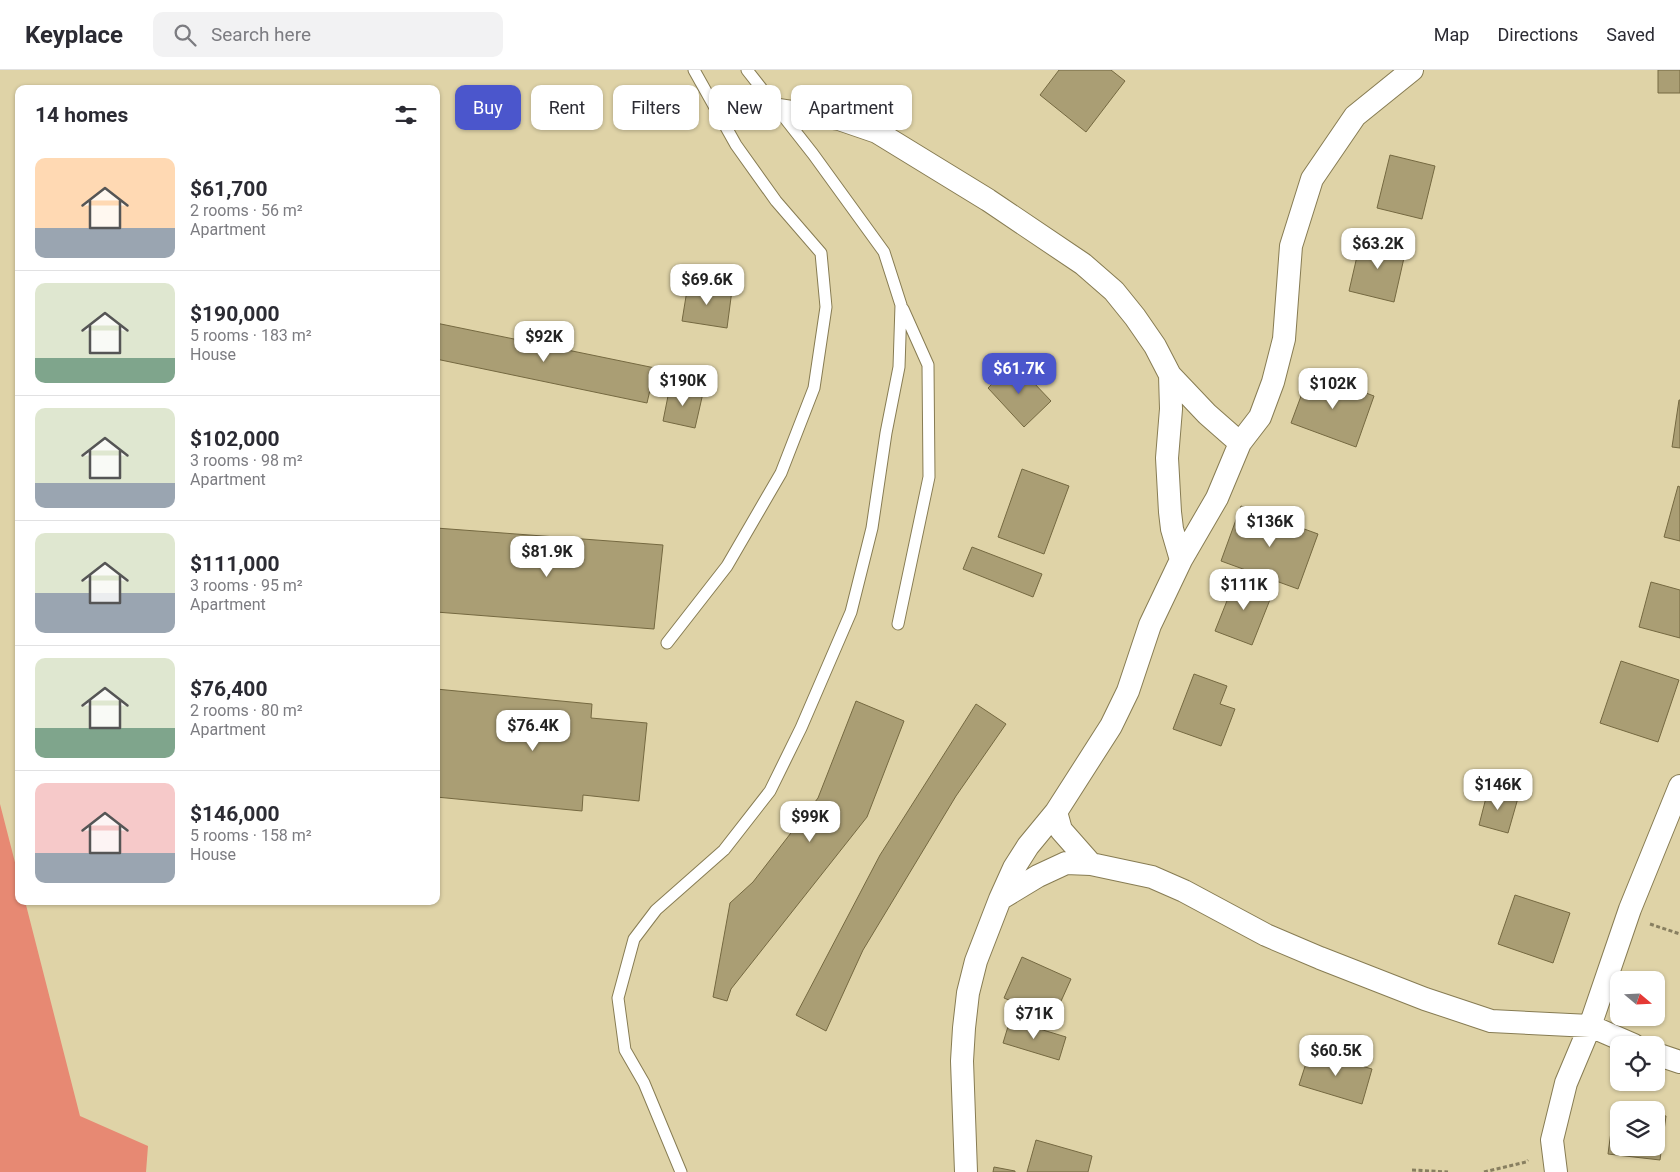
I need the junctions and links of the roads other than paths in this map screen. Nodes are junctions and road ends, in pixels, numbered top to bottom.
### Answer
1 (694, 70) edge
2 (747, 70) edge
3 (1412, 70) edge
4 (759, 85) edge
5 (781, 110) edge
6 (781, 111) edge
7 (901, 306) junction
8 (1170, 375) junction
9 (1240, 443) junction
10 (1181, 560) junction
11 (898, 624) dead end
12 (668, 643) dead end
13 (1680, 786) edge
14 (1056, 812) junction
15 (1091, 864) junction
16 (1000, 899) junction
17 (1590, 1026) junction
18 (1613, 1036) edge
19 (1665, 1057) edge
20 (1680, 1062) edge
21 (681, 1172) edge
22 (966, 1172) edge
23 (1556, 1172) edge

1 - 12 lane
2 - 4 lane
3 - 9 street
5 - 8 street
6 - 7 lane
7 - 11 lane
7 - 21 lane
8 - 9 street
8 - 10 street
9 - 10 street
10 - 14 street
13 - 17 street
14 - 15 street
14 - 16 street
15 - 16 street
15 - 17 street
16 - 22 street
17 - 18 street
17 - 23 street
19 - 20 street

